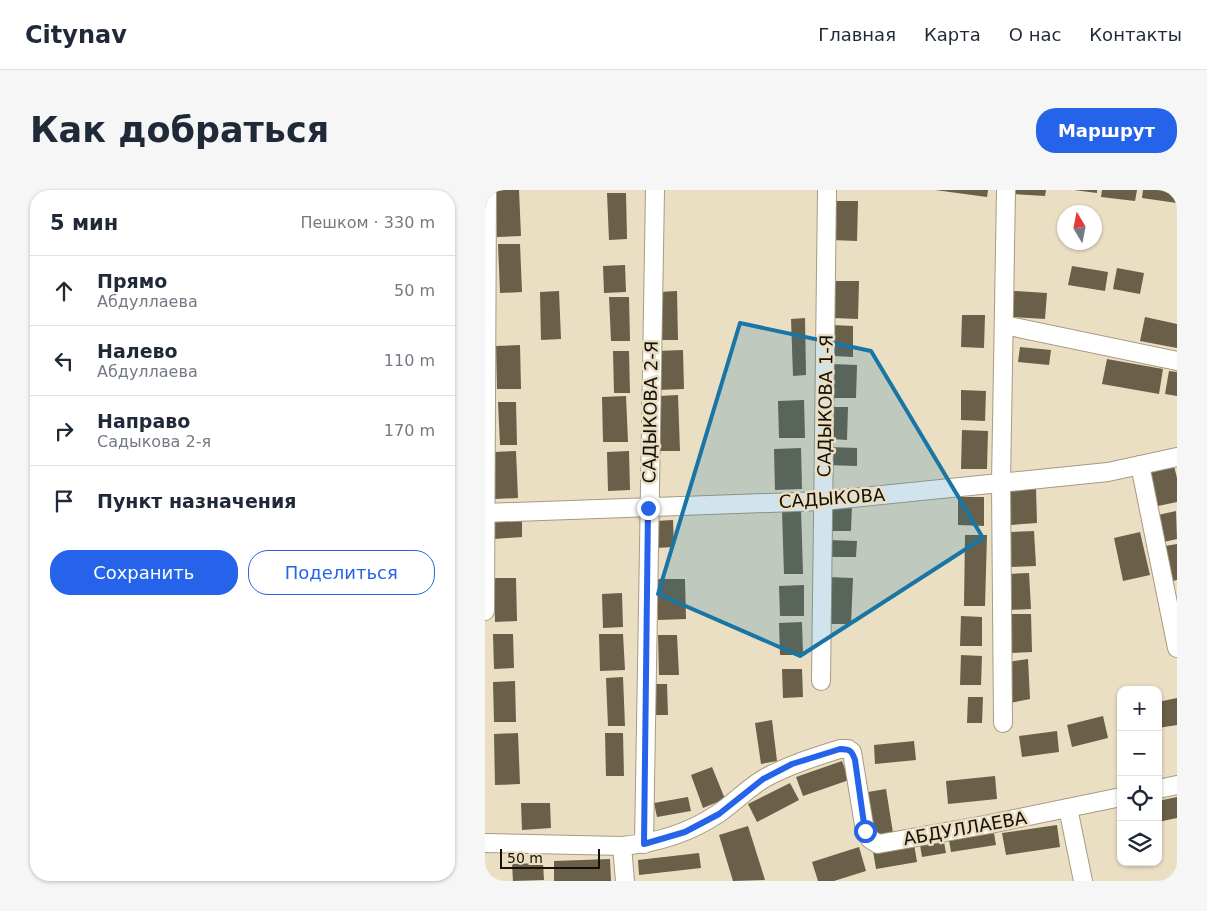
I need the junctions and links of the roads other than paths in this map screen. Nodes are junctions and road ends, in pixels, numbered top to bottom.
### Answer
1 (487, 190) edge
2 (655, 190) edge
3 (827, 190) edge
4 (1006, 190) edge
5 (1004, 325) junction
6 (1177, 361) edge
7 (1177, 456) edge
8 (1140, 465) junction
9 (1001, 483) junction
10 (823, 501) junction
11 (648, 508) junction
12 (486, 512) edge
13 (485, 611) edge
14 (1177, 648) edge
15 (821, 681) dead end
16 (1003, 723) dead end
17 (1177, 785) edge
18 (1162, 788) edge
19 (1117, 798) edge
20 (1068, 808) junction
21 (485, 843) edge
22 (644, 844) junction
23 (622, 846) junction
24 (625, 881) edge
25 (1083, 881) edge

1 - 12 street
2 - 11 street, САДЫКОВА 2-Я
3 - 10 street, САДЫКОВА 1-Я
4 - 5 street
5 - 6 street
5 - 9 street
7 - 8 street, САДЫКОВА
8 - 9 street, САДЫКОВА
8 - 14 street
9 - 10 street, САДЫКОВА
9 - 16 street
10 - 11 street, САДЫКОВА
10 - 15 street, САДЫКОВА 1-Я
11 - 12 street, САДЫКОВА
11 - 22 street, САДЫКОВА 2-Я
12 - 13 street
17 - 18 street
19 - 20 street, АБДУЛЛАЕВА
20 - 22 street, АБДУЛЛАЕВА
20 - 25 street
21 - 23 street, АБДУЛЛАЕВА
22 - 23 street, АБДУЛЛАЕВА
23 - 24 street

